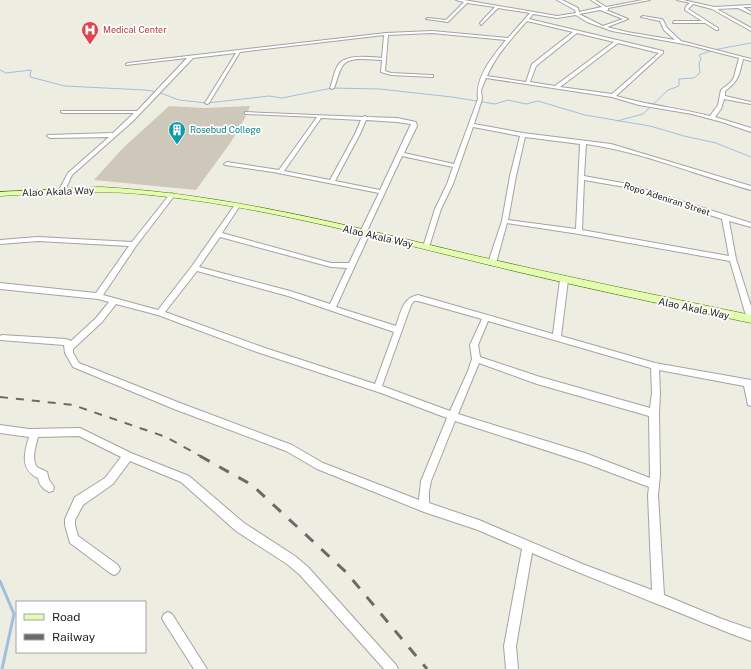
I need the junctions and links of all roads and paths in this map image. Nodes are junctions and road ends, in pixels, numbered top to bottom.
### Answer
1 (458, 0) edge
2 (490, 0) edge
3 (559, 0) edge
4 (593, 0) edge
5 (648, 0) edge
6 (680, 0) edge
7 (746, 0) edge
8 (466, 2) junction
9 (751, 3) edge
10 (475, 4) junction
11 (691, 4) junction
12 (682, 6) dead end
13 (751, 6) edge
14 (497, 7) junction
15 (687, 7) junction
16 (738, 7) junction
17 (713, 8) junction
18 (601, 9) junction
19 (607, 9) junction
20 (532, 13) junction
21 (751, 13) edge
22 (578, 14) junction
23 (643, 17) dead end
24 (428, 19) dead end
25 (527, 20) junction
26 (674, 22) dead end
27 (707, 22) junction
28 (481, 24) dead end
29 (603, 27) junction
30 (717, 29) dead end
31 (751, 30) edge
32 (576, 32) junction
33 (386, 34) junction
34 (508, 40) junction
35 (618, 41) junction
36 (680, 42) junction
37 (239, 51) junction
38 (191, 56) junction
39 (741, 58) junction
40 (383, 59) junction
41 (751, 60) edge
42 (128, 64) dead end
43 (431, 76) dead end
44 (485, 77) junction
45 (527, 84) junction
46 (557, 87) junction
47 (332, 88) dead end
48 (614, 96) junction
49 (723, 98) junction
50 (207, 103) dead end
51 (751, 103) edge
52 (63, 112) dead end
53 (138, 112) junction
54 (247, 113) dead end
55 (320, 116) junction
56 (713, 116) junction
57 (365, 117) junction
58 (470, 125) junction
59 (751, 130) edge
60 (113, 135) junction
61 (523, 135) junction
62 (50, 136) dead end
63 (583, 144) junction
64 (402, 154) junction
65 (227, 164) dead end
66 (456, 166) junction
67 (281, 171) junction
68 (583, 178) junction
69 (332, 182) junction
70 (751, 188) edge
71 (62, 190) junction
72 (382, 192) junction
73 (0, 194) edge
74 (172, 195) junction
75 (236, 207) junction
76 (726, 219) junction
77 (505, 221) junction
78 (751, 225) edge
79 (579, 232) junction
80 (365, 233) junction
81 (218, 234) junction
82 (0, 242) edge
83 (134, 244) junction
84 (426, 247) junction
85 (733, 259) junction
86 (492, 263) junction
87 (352, 266) junction
88 (195, 268) junction
89 (564, 280) junction
90 (0, 286) edge
91 (98, 296) junction
92 (115, 300) junction
93 (332, 308) junction
94 (160, 313) junction
95 (486, 318) junction
96 (751, 319) edge
97 (398, 330) junction
98 (557, 337) junction
99 (2, 338) dead end
100 (69, 348) junction
101 (476, 359) junction
102 (655, 366) junction
103 (749, 384) edge
104 (378, 389) junction
105 (751, 402) edge
106 (654, 413) junction
107 (452, 416) junction
108 (0, 428) edge
109 (35, 433) junction
110 (128, 456) junction
111 (653, 484) junction
112 (49, 487) dead end
113 (424, 507) junction
114 (528, 546) junction
115 (114, 569) dead end
116 (658, 598) junction
117 (168, 618) dead end
118 (751, 635) edge
119 (200, 669) edge
120 (392, 669) edge
121 (512, 669) edge

1 - 8 street
2 - 10 street
3 - 22 street
4 - 19 street
5 - 19 street
6 - 11 street
7 - 9 street
8 - 10 street
8 - 24 street
10 - 14 street
11 - 15 street
11 - 17 street
12 - 15 street
13 - 16 street
14 - 20 street
14 - 28 street
15 - 27 street
16 - 17 street
16 - 21 street
17 - 31 street
18 - 19 street
18 - 22 street
18 - 29 street
20 - 22 street
20 - 25 street
22 - 29 street
23 - 36 street
25 - 32 street
25 - 34 street
26 - 27 street
27 - 30 street
29 - 36 street
32 - 35 street
32 - 45 street
33 - 34 street
33 - 37 street
33 - 40 street
34 - 44 street
35 - 46 street
35 - 48 street
36 - 39 street
37 - 38 street
37 - 50 street
38 - 42 street
38 - 53 street
39 - 41 street
39 - 49 street
40 - 43 street
40 - 47 street
44 - 45 street
44 - 58 street
45 - 46 street
46 - 48 street
48 - 56 street
49 - 51 street
49 - 56 street
52 - 53 street
53 - 60 street
54 - 55 street
55 - 57 street
55 - 67 street
56 - 59 street
57 - 64 street
57 - 69 street
58 - 61 street
58 - 66 street
60 - 62 street
60 - 71 street
61 - 63 street
61 - 77 street
63 - 68 street
63 - 70 street
64 - 66 street
64 - 72 street
65 - 67 street
66 - 84 street
67 - 69 street
68 - 76 street, Ropo Adeniran Street
68 - 79 street
69 - 72 street
71 - 73 street, Alao Akala Way
71 - 74 street, Alao Akala Way
72 - 80 street
74 - 75 street, Alao Akala Way
74 - 83 street
75 - 80 street, Alao Akala Way
75 - 81 street
76 - 78 street, Ropo Adeniran Street
76 - 85 street
77 - 79 street
77 - 86 street
79 - 85 street
80 - 84 street, Alao Akala Way
80 - 87 street
81 - 87 street
81 - 88 street
82 - 83 street
83 - 91 street
84 - 86 street, Alao Akala Way
85 - 96 street
86 - 89 street, Alao Akala Way
87 - 93 street
88 - 93 street
88 - 94 street
89 - 96 street, Alao Akala Way
89 - 98 street
90 - 91 street
91 - 92 street
92 - 94 street
92 - 100 street
93 - 97 street
94 - 104 street
95 - 97 street
95 - 98 street
95 - 101 street
97 - 104 street
98 - 102 street
99 - 100 street
100 - 113 street
101 - 106 street
101 - 107 street
102 - 103 street
102 - 106 street
103 - 105 street
104 - 107 street
106 - 111 street
107 - 111 street
107 - 113 street
108 - 109 street
109 - 110 street
109 - 112 street
110 - 115 street
110 - 120 street
111 - 116 street
113 - 114 street
114 - 116 street
114 - 121 street
116 - 118 street
117 - 119 street

